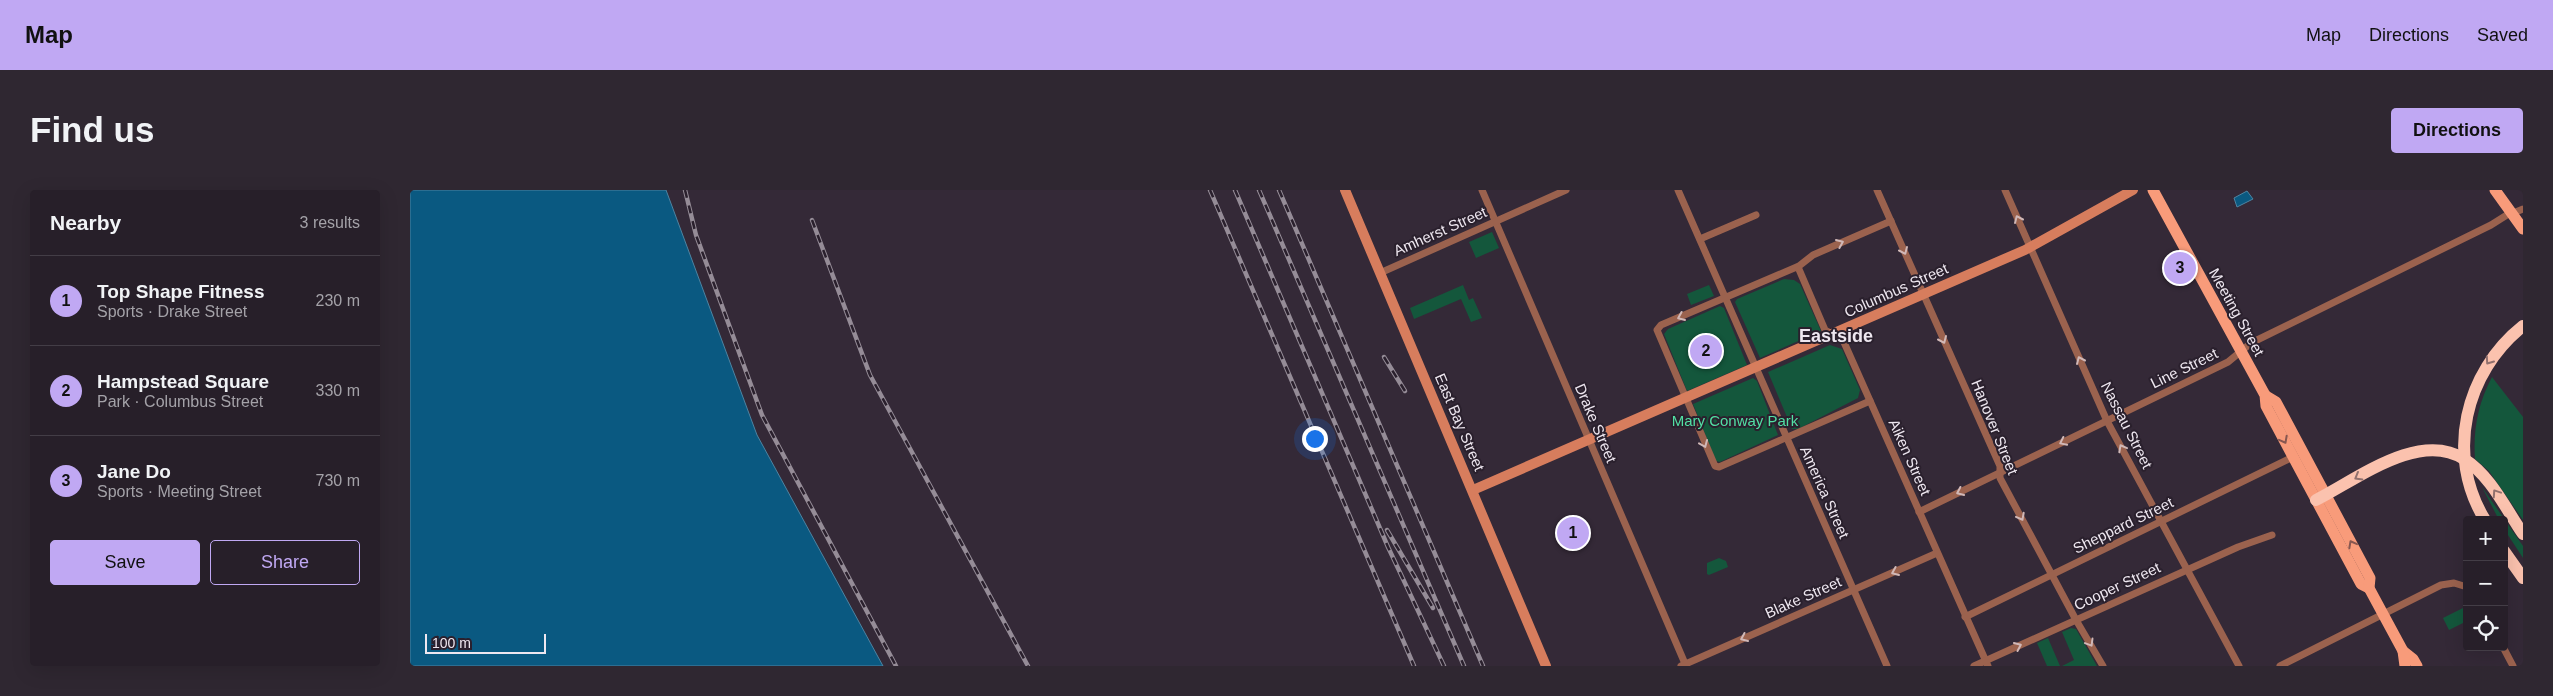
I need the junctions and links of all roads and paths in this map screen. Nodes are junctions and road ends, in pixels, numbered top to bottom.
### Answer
1 (1345, 190) edge
2 (1482, 190) edge
3 (1566, 190) edge
4 (1678, 190) edge
5 (1877, 190) edge
6 (2005, 190) edge
7 (2133, 190) edge
8 (2153, 190) edge
9 (2495, 190) edge
10 (2523, 209) edge
11 (2510, 214) junction
12 (1756, 215) dead end
13 (1890, 221) junction
14 (1495, 222) junction
15 (2523, 229) edge
16 (1700, 239) junction
17 (2030, 248) junction
18 (1798, 267) junction
19 (1380, 272) junction
20 (1923, 295) junction
21 (1726, 298) junction
22 (2523, 326) edge
23 (1833, 334) junction
24 (2241, 351) junction
25 (1756, 368) junction
26 (2266, 396) junction
27 (1685, 399) junction
28 (1870, 401) junction
29 (2107, 421) junction
30 (1787, 438) junction
31 (1589, 441) junction
32 (2293, 457) junction
33 (2000, 473) junction
34 (1474, 490) junction
35 (2321, 498) junction
36 (1919, 512) junction
37 (2483, 516) edge
38 (2162, 521) junction
39 (2523, 534) edge
40 (2272, 535) dead end
41 (1937, 553) junction
42 (2508, 556) edge
43 (2187, 570) junction
44 (2052, 575) junction
45 (2523, 578) edge
46 (2463, 586) edge
47 (1853, 590) junction
48 (2383, 614) junction
49 (1965, 617) junction
50 (2076, 620) junction
51 (2403, 651) junction
52 (2505, 651) edge
53 (1987, 664) edge
54 (1684, 665) edge
55 (1546, 666) edge
56 (1887, 666) edge
57 (1974, 666) edge
58 (2104, 666) edge
59 (2239, 666) edge
60 (2280, 666) edge
61 (2405, 666) edge
62 (2417, 666) edge
63 (2513, 666) edge

1 - 19 street, East Bay Street
2 - 14 street, Drake Street
3 - 14 street, Amherst Street
4 - 16 street, America Street
5 - 13 street, Hanover Street
17 -> 6 street, Nassau Street
7 - 17 street, Columbus Street
8 - 24 main road, Meeting Street
9 - 11 main road
10 - 11 street, Line Street
11 - 15 main road
11 - 24 street, Line Street
12 - 16 street
18 -> 13 street
13 -> 20 street, Hanover Street
14 - 19 street, Amherst Street
14 - 31 street, Drake Street
16 - 21 street, America Street
17 - 20 street, Columbus Street
29 -> 17 street, Nassau Street
18 - 21 street
18 - 23 street, Aiken Street
19 - 34 street, East Bay Street
20 - 23 street, Columbus Street
20 -> 33 street, Hanover Street
21 - 25 street, America Street
21 -> 27 street
22 -> 37 highway, bridge
23 - 25 street, Columbus Street
23 - 28 street, Aiken Street
24 - 26 main road, Meeting Street
24 - 29 street, Line Street
25 - 27 street, Columbus Street
25 - 30 street, America Street
26 -> 32 main road, Meeting Street
26 - 35 main road, Meeting Street
27 -> 30 street
27 - 31 street, Columbus Street
28 - 30 street
28 - 36 street, Aiken Street
29 -> 33 street, Line Street
38 -> 29 street, Nassau Street
30 - 47 street, America Street
31 - 34 street, Columbus Street
31 - 54 street, Drake Street
32 - 35 main road, Meeting Street
32 - 38 street, Sheppard Street
33 -> 36 street, Line Street
33 -> 44 street, Hanover Street
34 - 55 street, East Bay Street
39 -> 35 highway
35 - 48 main road, Meeting Street
36 - 41 street, Aiken Street
38 - 43 street, Nassau Street
38 - 44 street, Sheppard Street
40 - 43 street, Cooper Street
41 -> 47 street, Blake Street
41 - 49 street, Aiken Street
42 - 45 highway
43 - 50 street, Cooper Street
43 - 59 street, Nassau Street
44 - 49 street, Sheppard Street
44 - 50 street, Hanover Street
46 - 48 street
47 -> 54 street, Blake Street
47 - 56 street, America Street
48 - 51 main road, Meeting Street
48 - 60 street
49 - 53 street, Aiken Street
53 -> 50 street, Cooper Street
50 -> 58 street, Hanover Street
51 - 61 main road, Meeting Street
51 - 62 main road, Meeting Street
52 - 63 street
53 - 57 street, Cooper Street

